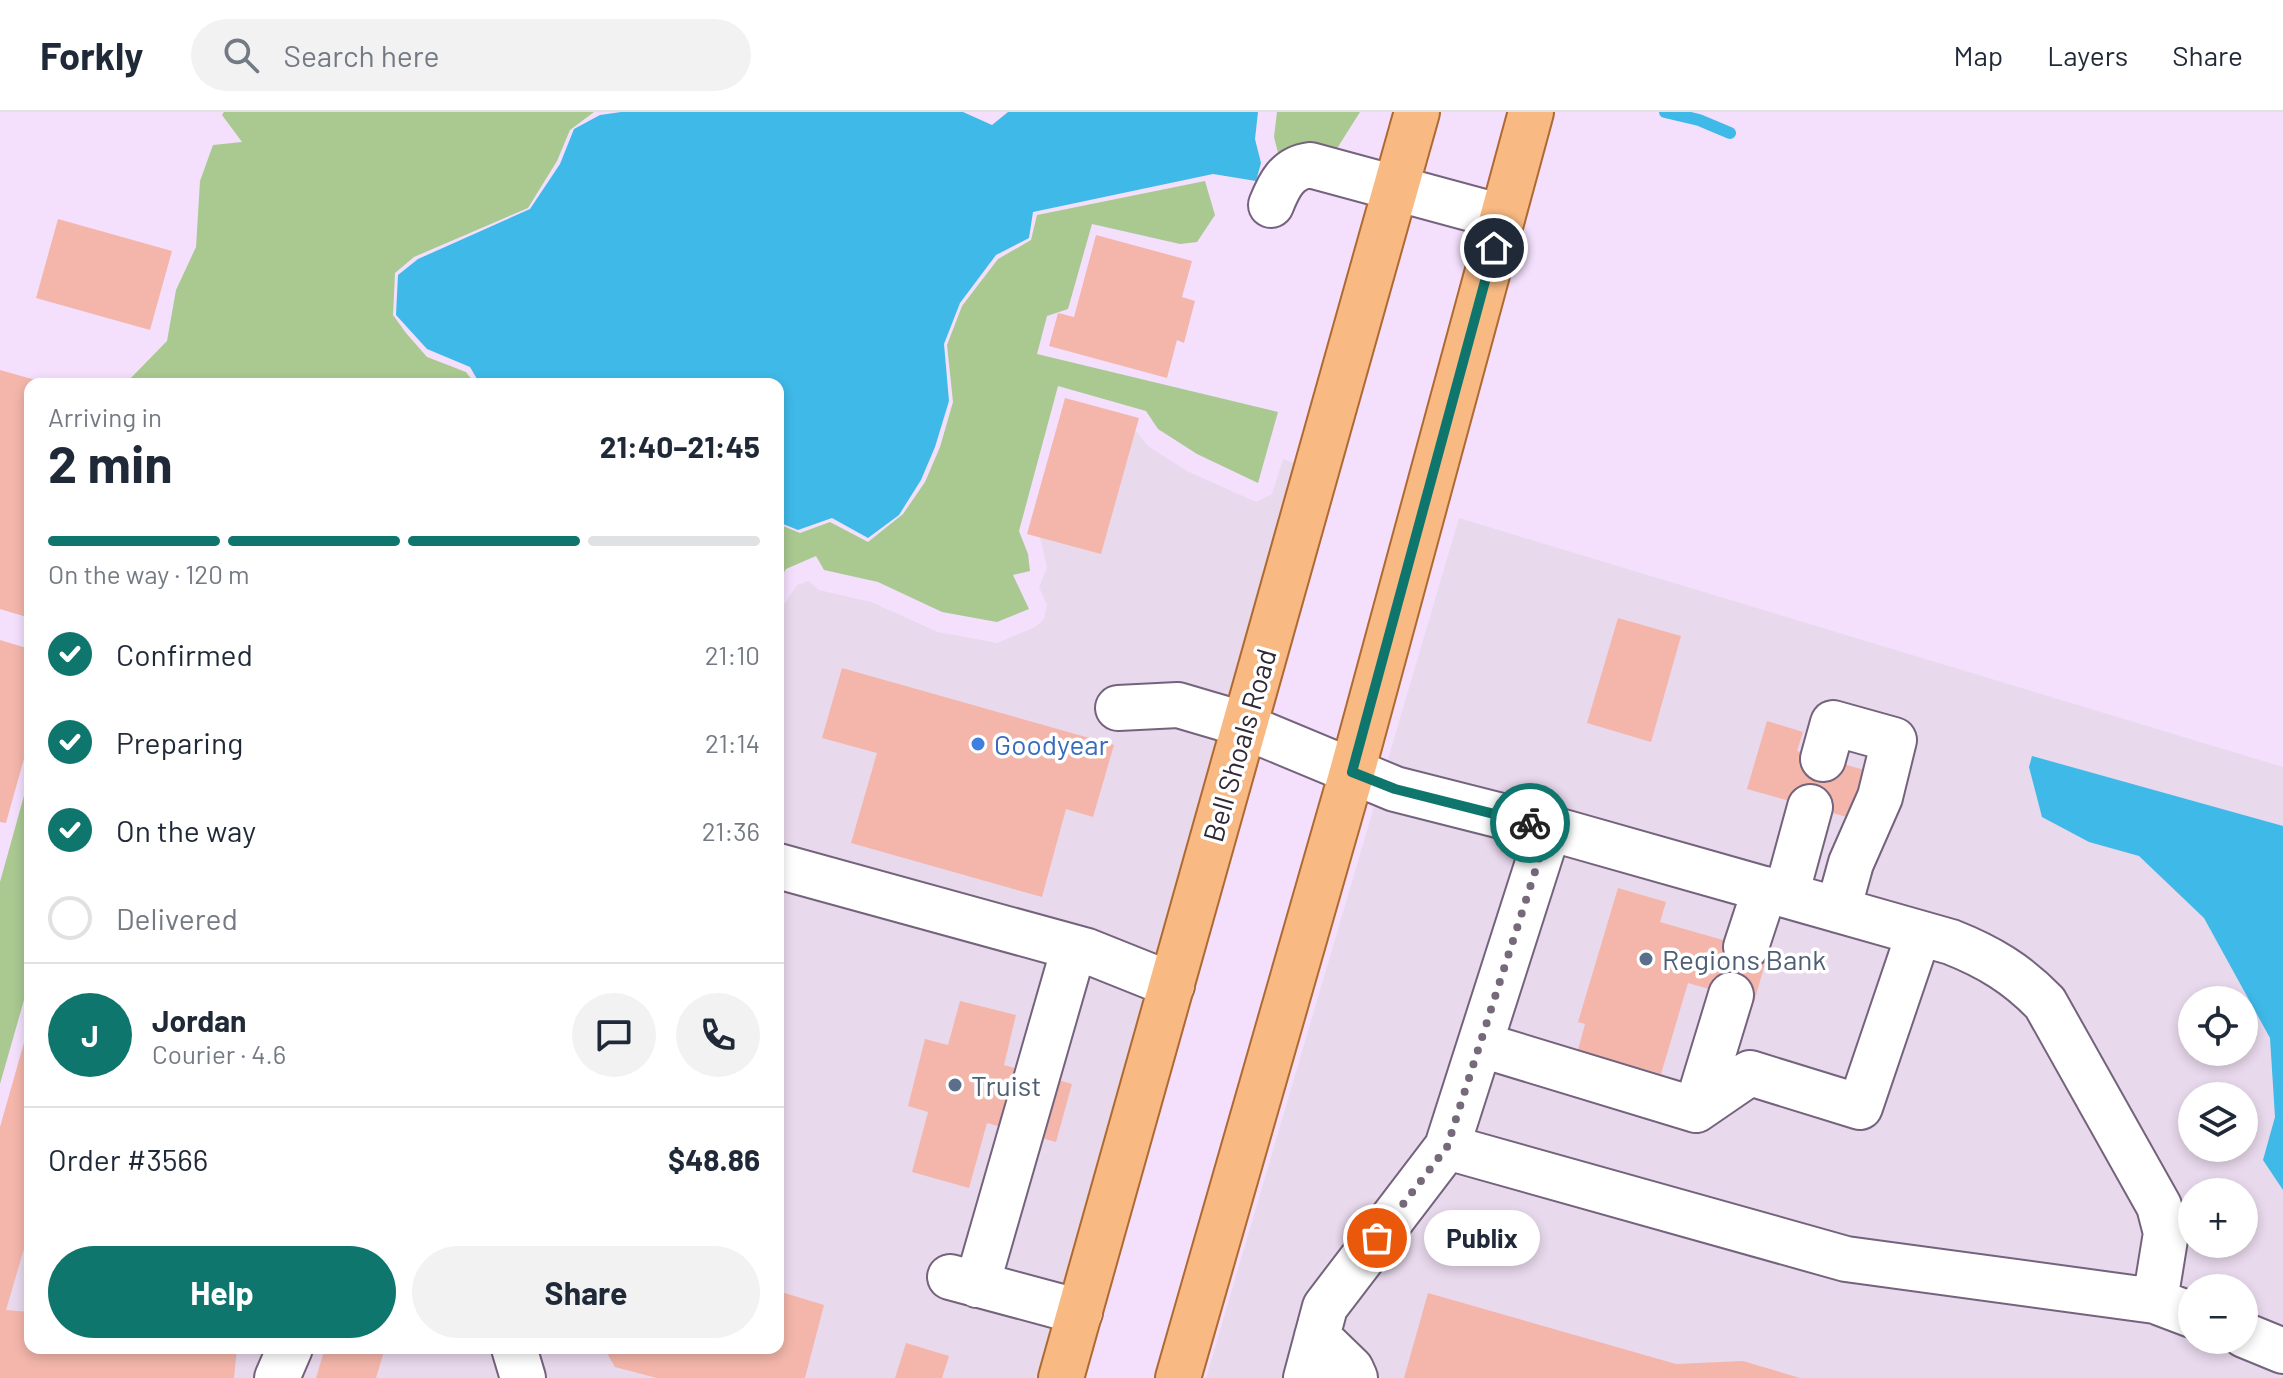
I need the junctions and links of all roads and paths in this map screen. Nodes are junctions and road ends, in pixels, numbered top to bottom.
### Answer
1 (1417, 112) edge
2 (1531, 112) edge
3 (1396, 187) junction
4 (1271, 205) dead end
5 (1502, 217) junction
6 (1118, 708) dead end
7 (1244, 727) junction
8 (1828, 741) dead end
9 (1352, 772) junction
10 (1810, 807) dead end
11 (1549, 828) junction
12 (784, 868) edge
13 (1776, 892) junction
14 (1838, 910) junction
15 (1919, 933) junction
16 (1746, 947) dead end
17 (1074, 948) junction
18 (1172, 985) junction
19 (1731, 995) dead end
20 (1482, 1045) junction
21 (1696, 1110) junction
22 (1447, 1147) junction
23 (2174, 1308) edge
24 (1080, 1312) junction
25 (1317, 1336) junction
26 (2258, 1341) edge
27 (2283, 1351) edge
28 (287, 1354) edge
29 (516, 1354) edge
30 (277, 1378) edge
31 (523, 1378) edge
32 (1061, 1378) edge
33 (1178, 1378) edge
34 (1306, 1378) edge
35 (1355, 1378) edge

1 - 3 main road, Bell Shoals Road
2 - 5 main road
3 - 4 lane
3 - 5 lane
3 - 7 main road, Bell Shoals Road
5 - 9 main road
6 - 7 lane
7 - 9 lane
7 - 18 main road, Bell Shoals Road
8 - 14 lane
9 - 11 lane
9 - 33 main road
10 - 13 lane
11 - 13 lane
11 - 20 lane
12 - 17 lane
13 - 14 lane
13 - 16 lane
14 - 15 lane
15 - 21 lane
15 - 23 lane
17 - 18 lane
17 - 24 lane
18 - 24 main road, Bell Shoals Road
19 - 21 lane
20 - 21 lane
20 - 22 lane
22 - 23 lane
22 - 25 lane
24 - 32 main road, Bell Shoals Road
25 - 34 lane
25 - 35 lane
26 - 27 lane
28 - 30 lane
29 - 31 lane

